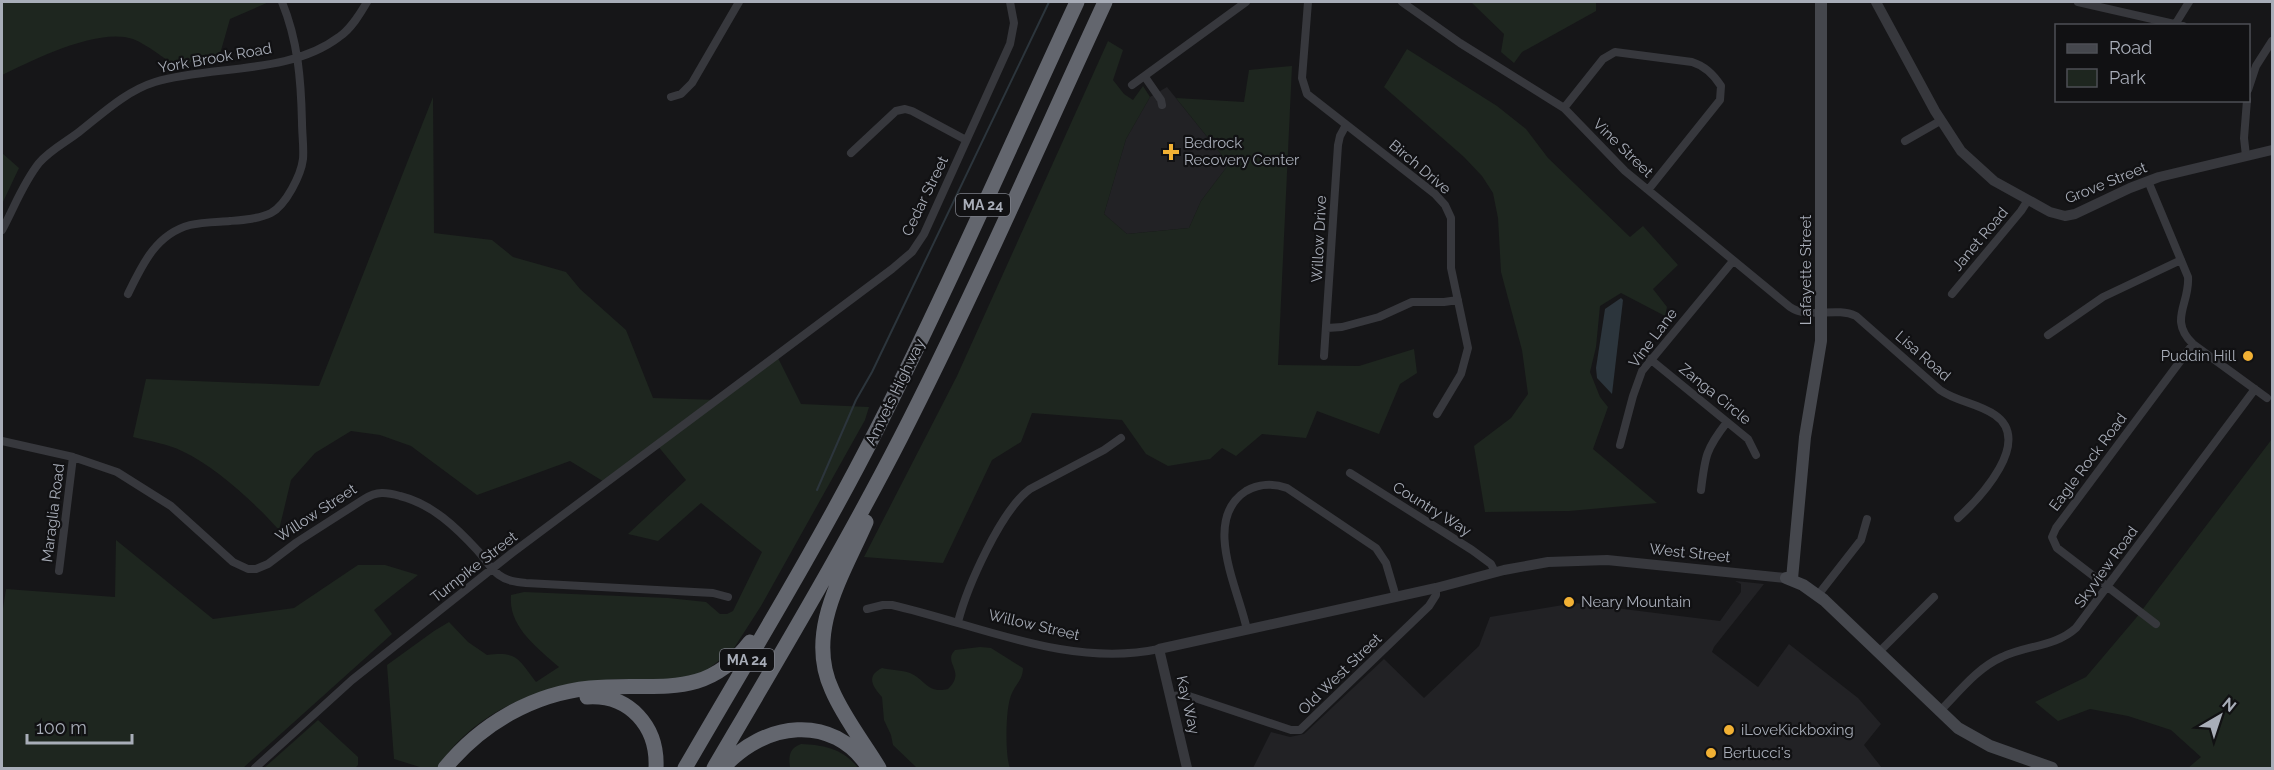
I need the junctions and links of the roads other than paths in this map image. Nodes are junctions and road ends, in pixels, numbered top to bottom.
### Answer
1 (282, 2) edge
2 (367, 2) edge
3 (739, 2) edge
4 (1010, 2) edge
5 (1077, 2) edge
6 (1105, 2) edge
7 (1246, 2) edge
8 (1308, 2) edge
9 (1402, 2) edge
10 (1821, 2) edge
11 (1876, 2) edge
12 (2078, 2) edge
13 (2188, 2) edge
14 (2105, 4) edge
15 (2179, 24) edge
16 (2272, 40) edge
17 (298, 57) junction
18 (2252, 64) edge
19 (1145, 77) junction
20 (1132, 85) dead end
21 (671, 97) dead end
22 (2247, 102) edge
23 (1162, 105) dead end
24 (1564, 108) junction
25 (1940, 121) junction
26 (1346, 125) junction
27 (966, 140) junction
28 (1905, 141) dead end
29 (2272, 150) edge
30 (851, 153) dead end
31 (2246, 156) junction
32 (2148, 181) junction
33 (1648, 190) junction
34 (2028, 200) junction
35 (2, 230) edge
36 (2181, 260) junction
37 (1733, 261) junction
38 (128, 294) dead end
39 (1952, 294) dead end
40 (1458, 300) junction
41 (1821, 311) junction
42 (1327, 328) junction
43 (2048, 335) dead end
44 (2193, 344) junction
45 (1324, 356) dead end
46 (1650, 359) junction
47 (2255, 389) junction
48 (2266, 398) dead end
49 (719, 400) joint
50 (916, 406) junction
51 (1437, 414) dead end
52 (1727, 422) junction
53 (1121, 438) dead end
54 (2, 441) edge
55 (1620, 445) dead end
56 (1756, 455) dead end
57 (73, 457) junction
58 (1350, 473) dead end
59 (1701, 490) dead end
60 (1958, 518) dead end
61 (1867, 519) dead end
62 (810, 552) junction
63 (493, 569) junction
64 (59, 572) dead end
65 (1495, 572) junction
66 (1788, 579) junction
67 (2107, 586) junction
68 (1436, 588) junction
69 (1818, 595) junction
70 (728, 597) dead end
71 (1396, 597) junction
72 (1934, 597) dead end
73 (867, 609) dead end
74 (958, 622) junction
75 (2156, 624) dead end
76 (1266, 626) joint
77 (1247, 630) junction
78 (1159, 649) junction
79 (1879, 652) junction
80 (1170, 696) junction
81 (1940, 712) junction
82 (255, 768) edge
83 (445, 768) edge
84 (456, 768) edge
85 (656, 768) edge
86 (685, 768) edge
87 (714, 768) edge
88 (723, 768) edge
89 (869, 768) edge
90 (879, 768) edge
91 (1187, 768) edge
92 (2052, 768) edge

1 - 17 street
2 - 17 street, York Brook Road
3 - 21 street
4 - 27 street, Cedar Street
5 - 62 highway, Amvets Highway / MA 24
6 - 50 highway, Amvets Highway / MA 24
7 - 19 street
8 - 26 street, Birch Drive
9 - 24 street, Vine Street
10 - 41 main road, Lafayette Street
11 - 25 street, Grove Street
12 - 14 street
13 - 15 street
14 - 15 street
16 - 18 street
17 - 35 street, York Brook Road
17 - 38 street
19 - 20 street
19 - 23 street
22 - 31 street
24 - 33 street, Vine Street
24 - 33 street
25 - 28 street
25 - 34 street, Grove Street
26 - 40 street, Birch Drive
26 - 42 street, Willow Drive
27 - 30 street
27 - 49 street, Cedar Street
29 - 31 street, Grove Street
31 - 32 street, Grove Street
32 - 34 street, Grove Street
32 - 36 street
33 - 37 street, Vine Street
34 - 39 street, Janet Road
36 - 43 street
36 - 44 street
37 - 41 street, Vine Street
37 - 46 street, Vine Lane
40 - 42 street
40 - 51 street, Birch Drive
41 - 60 street, Lisa Road
41 - 66 main road, Lafayette Street
42 - 45 street, Willow Drive
44 - 47 street
44 - 67 street, Eagle Rock Road
46 - 52 street, Zanga Circle
46 - 55 street, Vine Lane
47 - 48 street
47 - 67 street, Skyview Road
49 - 63 street, Turnpike Street
50 - 87 highway, Amvets Highway / MA 24
50 - 90 highway
52 - 56 street, Zanga Circle
52 - 59 street
53 - 74 street
54 - 57 street, Willow Street
57 - 63 street, Willow Street
57 - 64 street, Maraglia Road
58 - 65 street, Country Way
61 - 69 street
62 - 83 highway
62 - 86 highway, Amvets Highway / MA 24
63 - 70 street, Willow Street
63 - 82 street, Turnpike Street
65 - 66 street, West Street
65 - 68 street, West Street
66 - 69 main road, West Street
67 - 75 street, Eagle Rock Road
67 - 81 street, Skyview Road
68 - 71 street, West Street
68 - 80 street, Old West Street
69 - 79 main road, West Street
71 - 76 street, West Street
71 - 77 street
72 - 79 street
73 - 74 street, Willow Street
74 - 78 street, Willow Street
76 - 77 street, Willow Street
77 - 78 street, Willow Street
78 - 80 street, Kay Way
79 - 81 main road, West Street
80 - 91 street, Kay Way
81 - 92 main road, West Street
84 - 85 highway
88 - 89 highway

